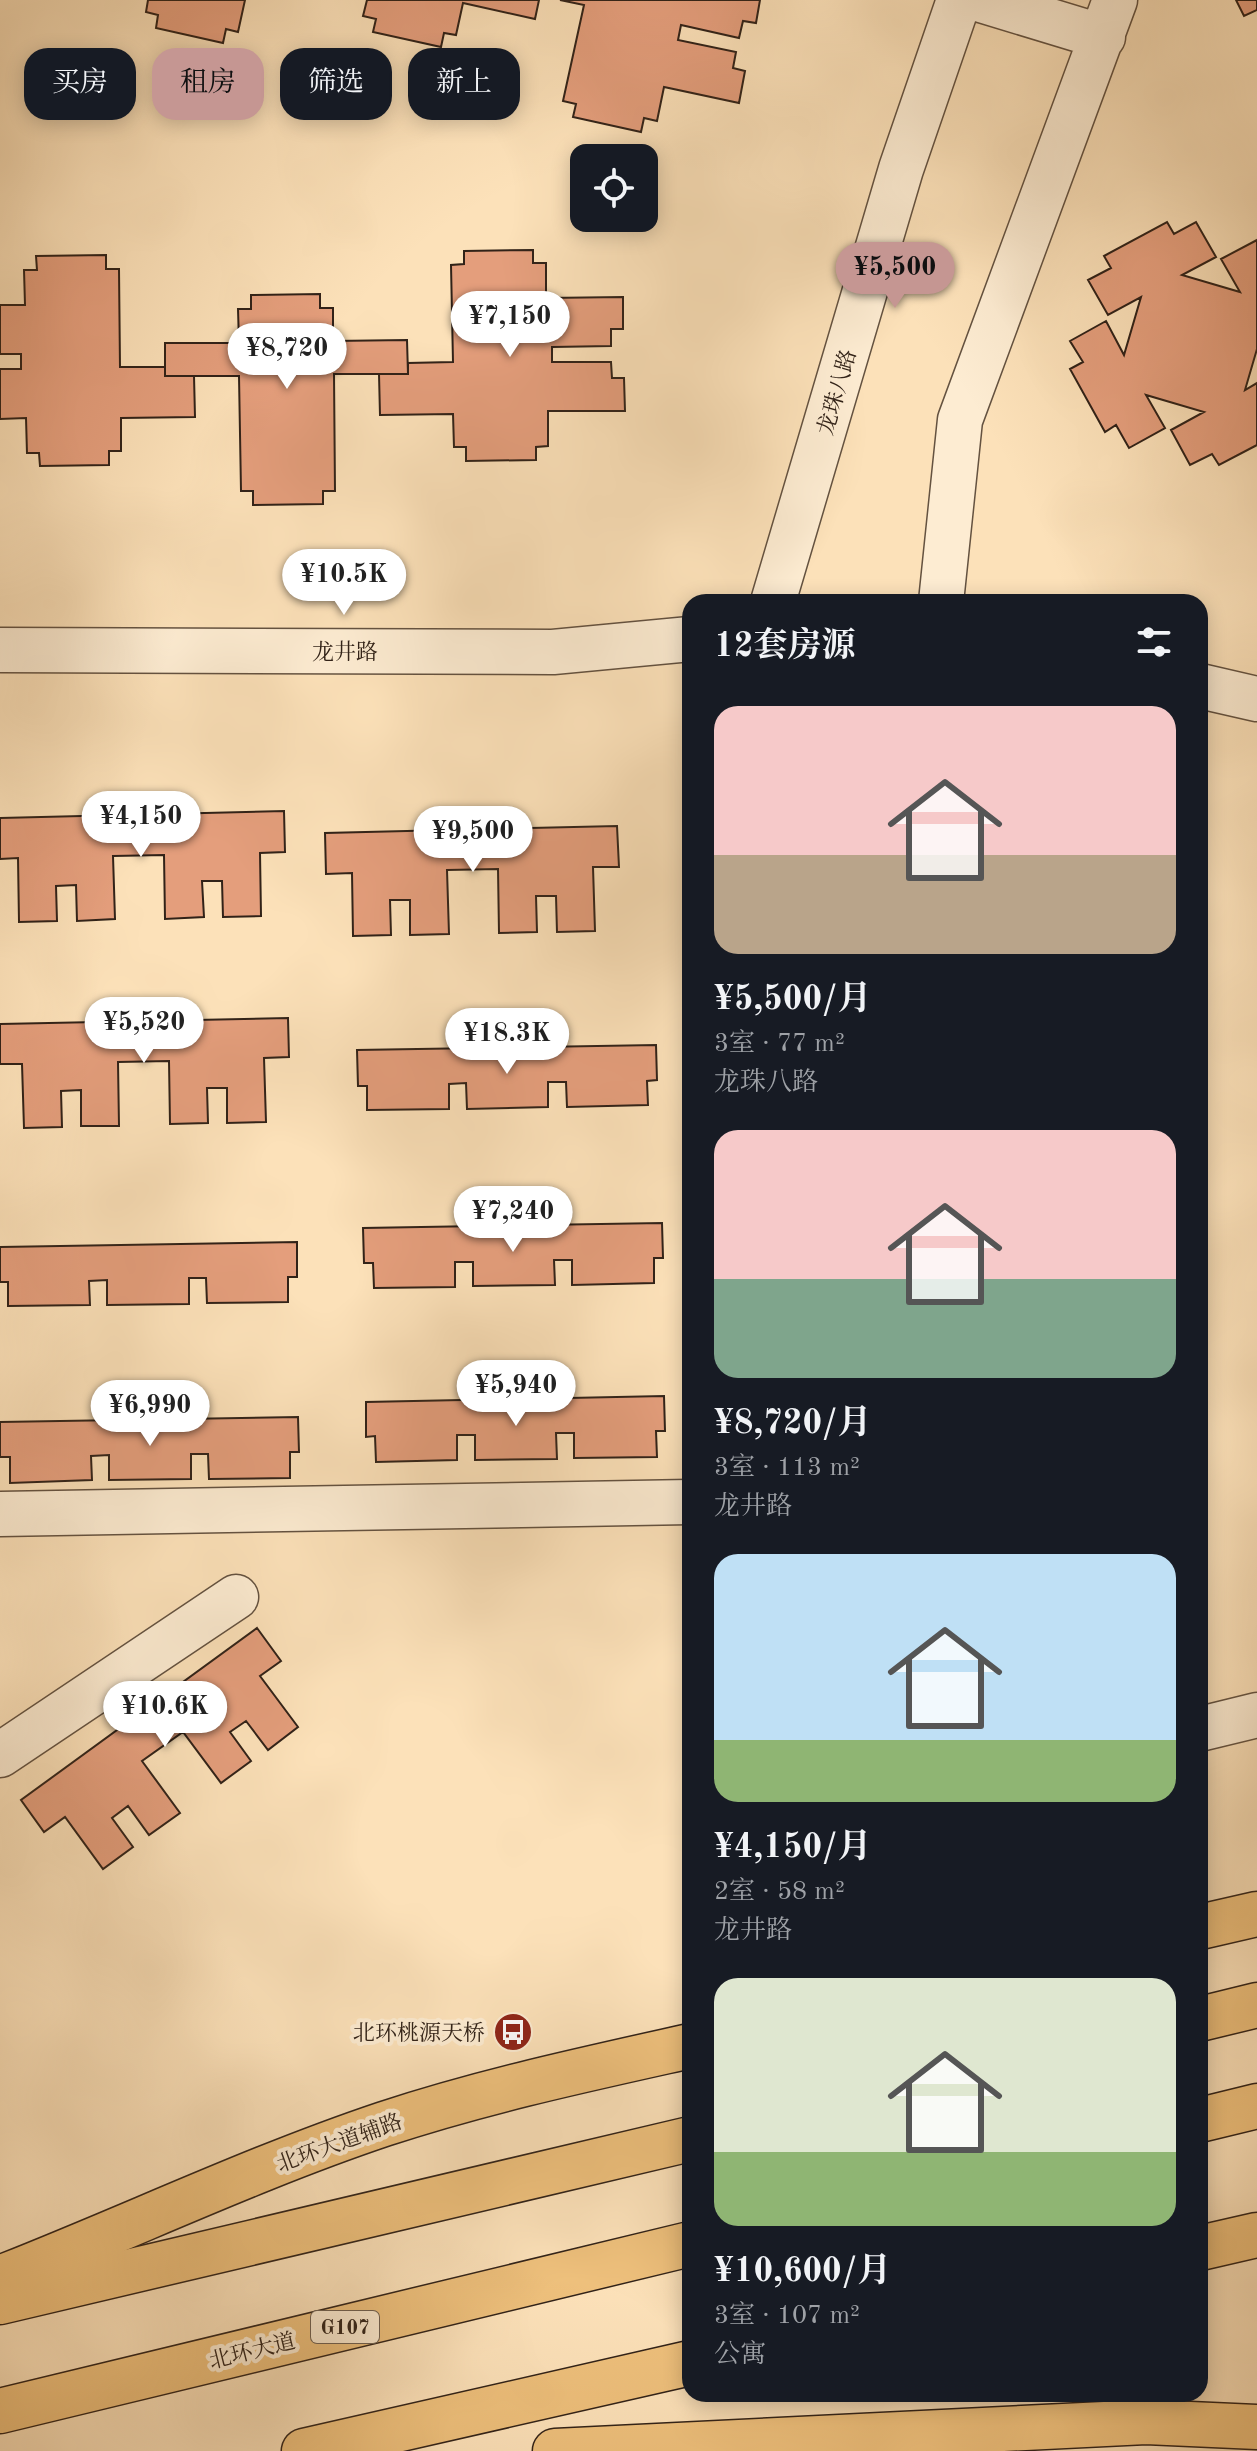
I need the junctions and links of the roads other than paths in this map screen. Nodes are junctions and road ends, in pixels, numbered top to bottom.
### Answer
1 (959, 0) edge
2 (981, 0) edge
3 (1109, 18) edge
4 (775, 594) edge
5 (942, 594) edge
6 (682, 640) edge
7 (0, 650) edge
8 (1208, 688) edge
9 (1257, 699) edge
10 (682, 1502) edge
11 (0, 1514) edge
12 (236, 1597) dead end
13 (1257, 1715) edge
14 (1208, 1727) edge
15 (0, 1755) edge
16 (1257, 1914) edge
17 (1208, 1925) edge
18 (1257, 2005) edge
19 (1208, 2017) edge
20 (682, 2048) edge
21 (1257, 2106) edge
22 (1208, 2118) edge
23 (682, 2141) edge
24 (1257, 2235) edge
25 (682, 2246) edge
26 (1208, 2246) edge
27 (0, 2278) edge
28 (0, 2302) edge
29 (682, 2365) edge
30 (0, 2411) edge
31 (1257, 2427) edge
32 (304, 2451) edge
33 (555, 2451) edge

1 - 4 street, 龙珠八路
2 - 3 street
3 - 5 street
6 - 7 street, 龙井路
8 - 9 street
10 - 11 street
12 - 15 street
13 - 14 street
16 - 17 main road
18 - 19 main road
20 - 27 main road, 北环大道辅路
21 - 22 main road
23 - 28 main road
24 - 26 main road
25 - 30 main road, 北环大道 / G107
29 - 32 main road
31 - 33 main road

